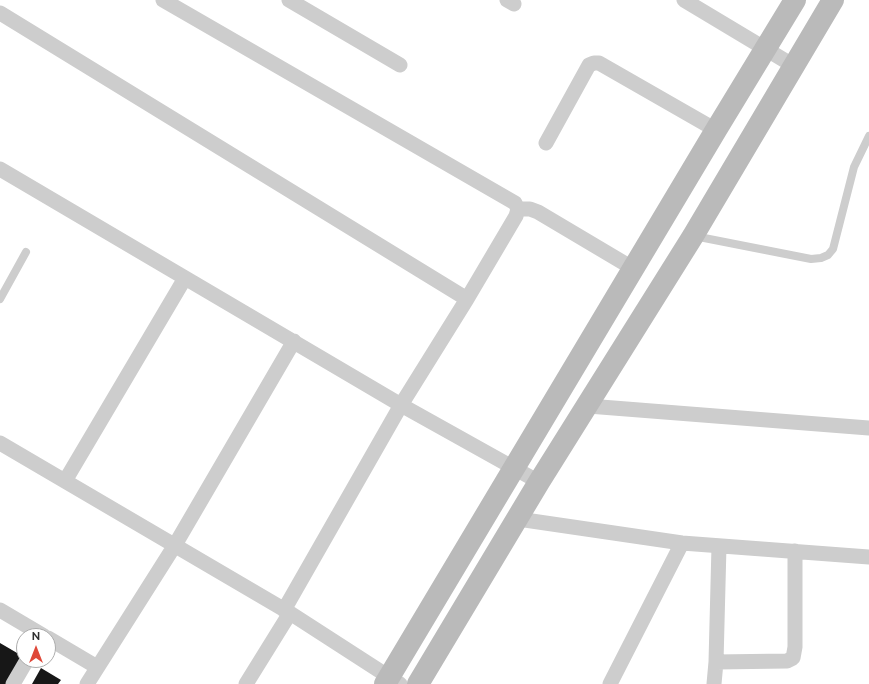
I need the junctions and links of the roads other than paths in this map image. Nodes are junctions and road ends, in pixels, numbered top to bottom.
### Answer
1 (163, 0) edge
2 (289, 0) edge
3 (684, 0) edge
4 (795, 0) edge
5 (833, 0) edge
6 (0, 14) edge
7 (766, 49) junction
8 (400, 65) dead end
9 (794, 66) junction
10 (716, 130) junction
11 (869, 136) edge
12 (546, 143) dead end
13 (0, 169) edge
14 (518, 209) junction
15 (693, 236) junction
16 (26, 252) dead end
17 (634, 269) junction
18 (185, 278) junction
19 (0, 299) edge
20 (467, 300) junction
21 (294, 341) junction
22 (401, 405) junction
23 (588, 406) junction
24 (869, 428) edge
25 (0, 443) edge
26 (514, 468) junction
27 (65, 481) junction
28 (539, 482) junction
29 (518, 519) junction
30 (682, 543) junction
31 (175, 545) junction
32 (719, 546) junction
33 (795, 551) junction
34 (869, 557) edge
35 (0, 610) edge
36 (287, 612) junction
37 (30, 628) edge
38 (56, 643) edge
39 (716, 662) junction
40 (97, 667) junction
41 (22, 668) edge
42 (392, 682) edge
43 (13, 684) edge
44 (87, 684) edge
45 (246, 684) edge
46 (418, 684) edge
47 (610, 684) edge
48 (714, 684) edge

1 - 14 street
2 - 8 street
3 - 7 street
4 - 7 main road
5 - 9 main road
6 - 20 street
7 - 9 street
7 - 10 main road
9 - 15 main road
10 - 12 street
10 - 17 main road
11 - 15 lane
13 - 18 street
14 - 17 street
14 - 20 street
15 - 23 main road
16 - 19 lane
17 - 26 main road
18 - 21 street
18 - 27 street
20 - 22 street
21 - 22 street
21 - 31 street
22 - 26 street
22 - 36 street
23 - 24 street
23 - 28 main road
25 - 27 street
26 - 28 street
26 - 42 main road
27 - 31 street
28 - 29 main road
29 - 30 street
29 - 46 main road
30 - 32 street
30 - 47 street
31 - 36 street
31 - 40 street
32 - 33 street
32 - 39 street
33 - 34 street
33 - 39 street
35 - 37 street
36 - 42 street
36 - 45 street
38 - 40 street
39 - 48 street
40 - 44 street
41 - 43 street

